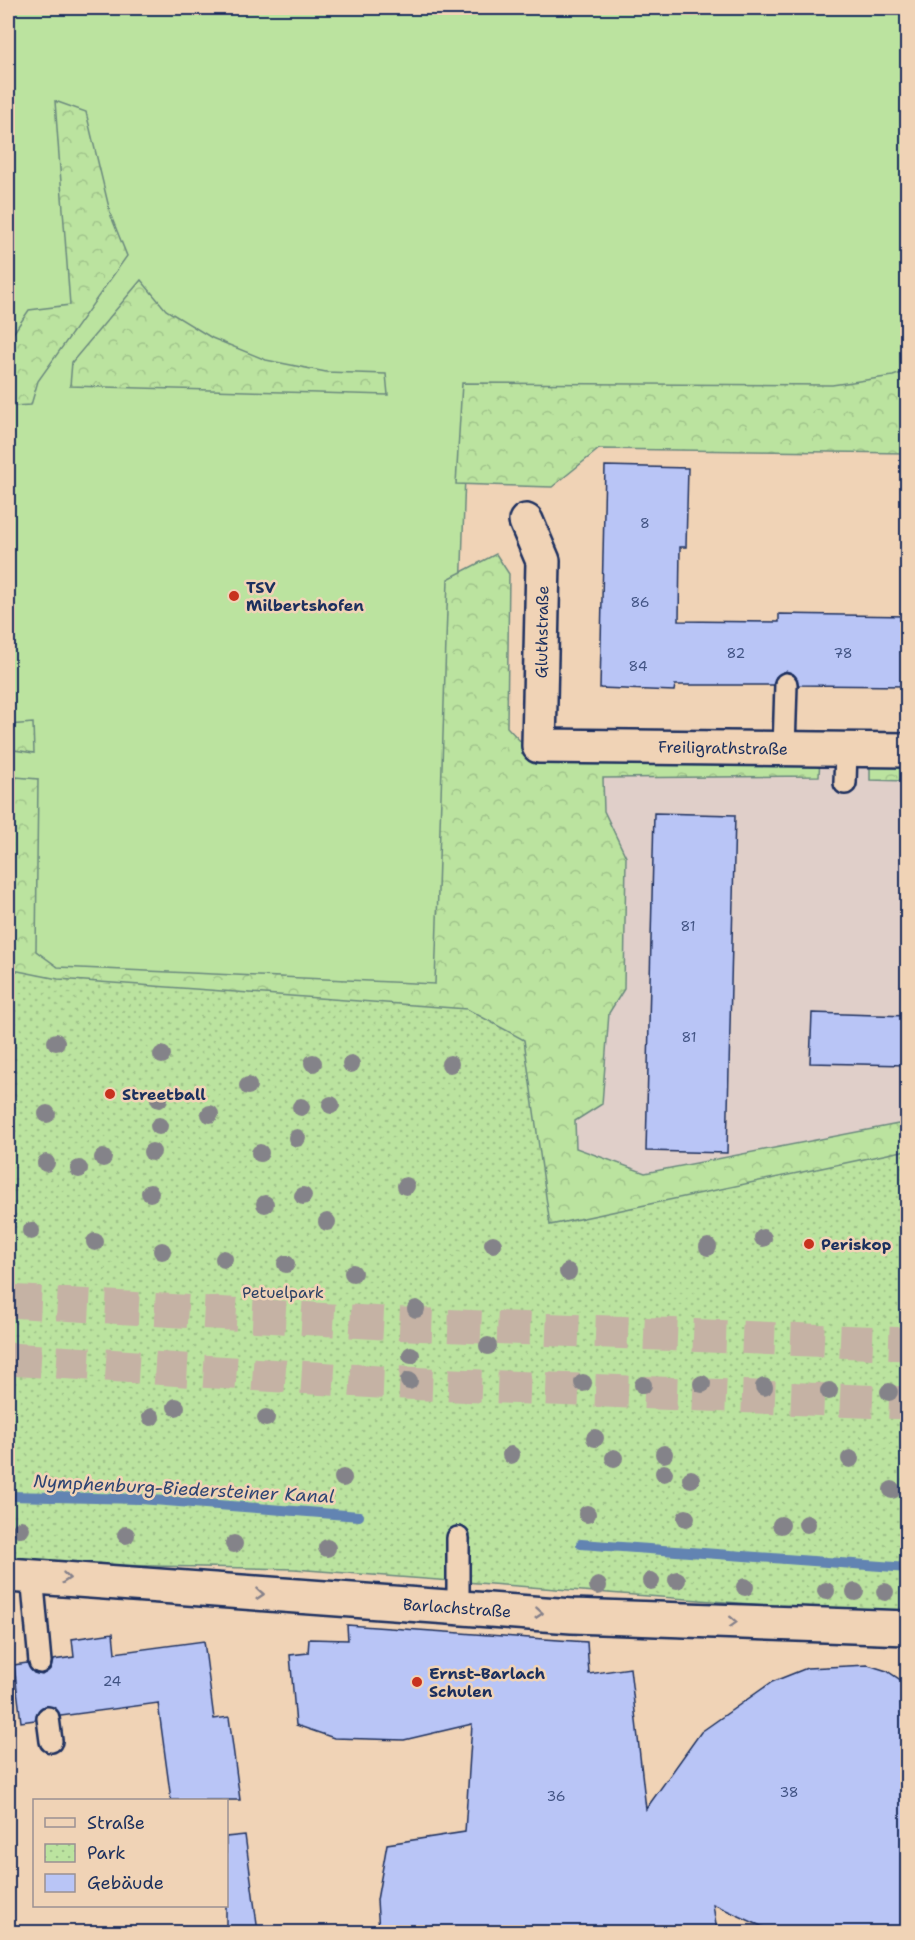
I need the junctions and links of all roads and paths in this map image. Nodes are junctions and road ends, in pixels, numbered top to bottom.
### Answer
1 (526, 522) dead end
2 (786, 684) dead end
3 (539, 746) joint
4 (784, 749) junction
5 (846, 750) junction
6 (908, 750) edge
7 (845, 783) dead end
8 (458, 1538) dead end
9 (20, 1575) edge
10 (458, 1608) junction
11 (908, 1628) edge
12 (40, 1662) dead end
13 (48, 1718) dead end
14 (51, 1741) dead end

1 - 3 street, Gluthstraße
2 - 4 lane
3 - 4 street, Freiligrathstraße
4 - 5 street, Freiligrathstraße
5 - 6 street, Freiligrathstraße
5 - 7 lane
8 - 10 lane
9 -> 10 street, Barlachstraße
9 - 12 lane
10 -> 11 street, Barlachstraße
13 - 14 lane

